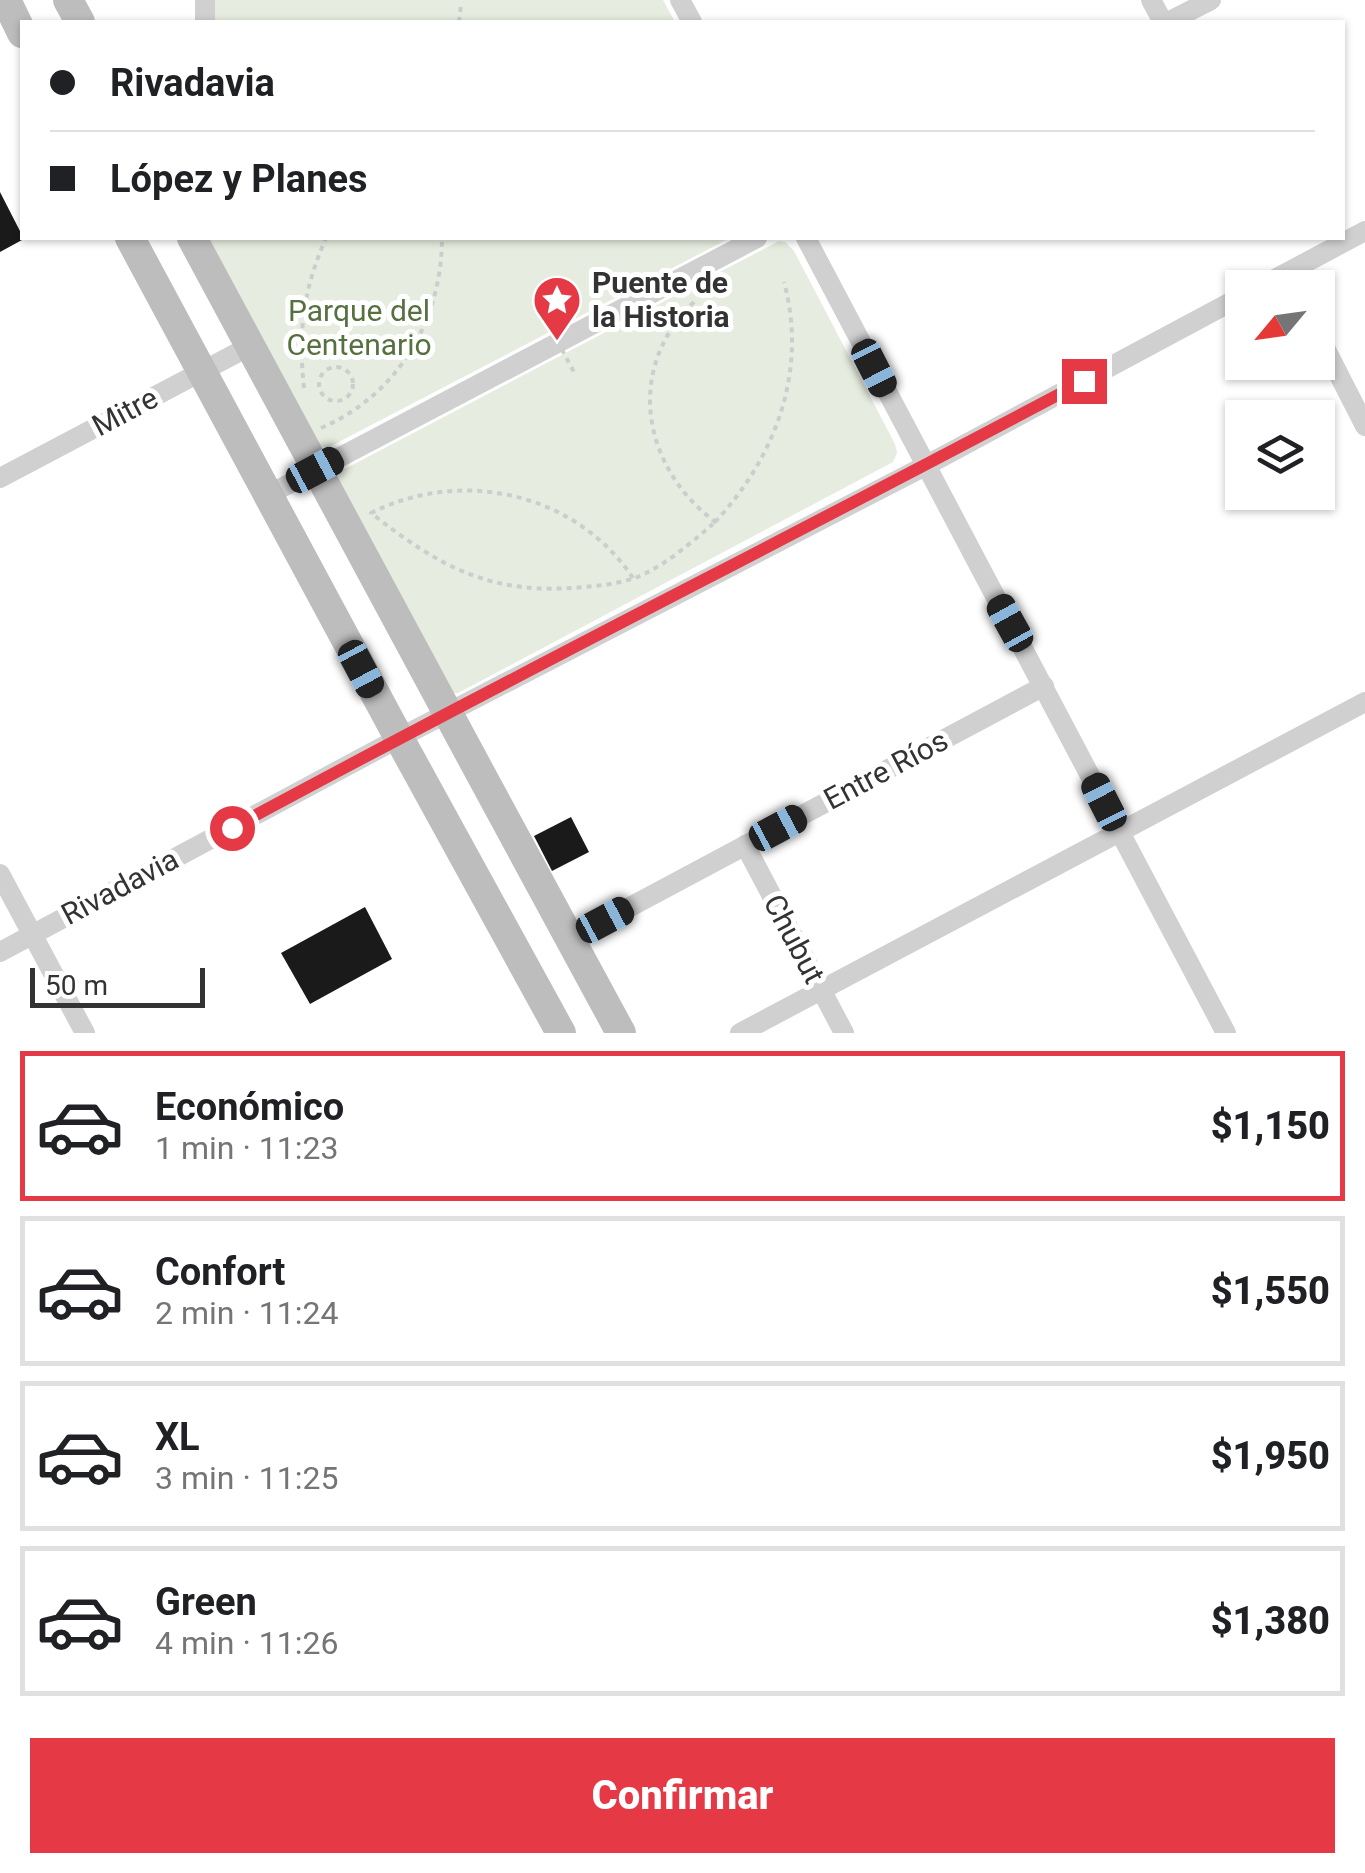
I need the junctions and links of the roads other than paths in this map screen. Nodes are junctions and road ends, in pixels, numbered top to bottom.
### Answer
1 (1211, 0) edge
2 (5, 1) edge
3 (1170, 20) edge
4 (20, 28) edge
5 (1365, 231) edge
6 (131, 240) edge
7 (193, 240) edge
8 (753, 240) edge
9 (807, 240) edge
10 (1305, 270) edge
11 (1225, 305) edge
12 (250, 346) junction
13 (1335, 367) edge
14 (202, 372) junction
15 (1365, 426) edge
16 (925, 466) junction
17 (315, 470) junction
18 (0, 478) edge
19 (268, 495) junction
20 (1044, 686) junction
21 (1365, 702) edge
22 (448, 712) junction
23 (399, 738) junction
24 (1120, 832) junction
25 (745, 846) junction
26 (0, 874) edge
27 (32, 934) junction
28 (570, 938) junction
29 (0, 952) edge
30 (820, 989) junction
31 (85, 1033) edge
32 (561, 1033) edge
33 (621, 1033) edge
34 (740, 1033) edge
35 (844, 1033) edge
36 (1226, 1033) edge

1 - 3 street
2 - 4 main road
5 - 10 street
6 - 14 main road
7 - 12 main road
8 - 17 street
9 - 16 street
11 - 16 street, Rivadavia
12 - 14 street, Mitre
12 - 17 main road
13 - 15 street
14 - 18 street, Mitre
14 - 19 main road
16 - 20 street
16 - 22 street, Rivadavia
17 - 19 street
17 - 22 main road
19 - 23 main road
20 - 24 street
20 - 25 street, Entre Ríos
21 - 24 street
22 - 23 street, Rivadavia
22 - 28 main road
23 - 27 street, Rivadavia
23 - 32 main road
24 - 30 street
24 - 36 street
25 - 28 street, Entre Ríos
25 - 30 street, Chubut
26 - 27 street
27 - 29 street, Rivadavia
27 - 31 street
28 - 33 main road
30 - 34 street
30 - 35 street, Chubut

